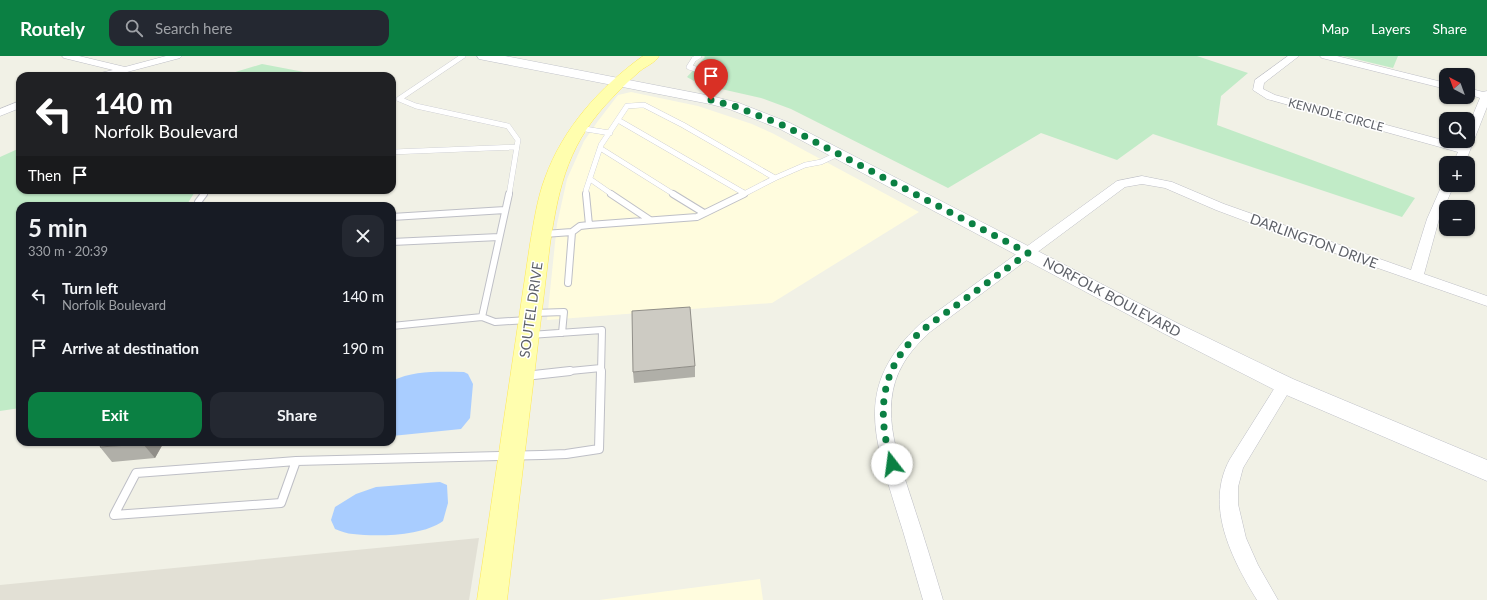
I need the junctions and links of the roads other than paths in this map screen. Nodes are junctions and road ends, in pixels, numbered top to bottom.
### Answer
1 (67, 56) edge
2 (177, 56) edge
3 (463, 56) edge
4 (484, 56) edge
5 (652, 56) edge
6 (700, 56) edge
7 (1294, 56) edge
8 (1325, 56) edge
9 (124, 69) junction
10 (114, 72) edge
11 (725, 78) dead end
12 (621, 82) junction
13 (1439, 84) edge
14 (1475, 92) edge
15 (1487, 95) edge
16 (396, 99) edge
17 (399, 99) junction
18 (16, 106) edge
19 (0, 113) edge
20 (618, 120) junction
21 (579, 128) junction
22 (610, 133) junction
23 (517, 147) junction
24 (600, 148) junction
25 (1465, 150) junction
26 (396, 152) edge
27 (838, 154) junction
28 (1462, 156) edge
29 (774, 178) junction
30 (590, 180) junction
31 (1445, 192) edge
32 (744, 193) junction
33 (505, 210) junction
34 (704, 213) junction
35 (396, 217) edge
36 (650, 220) junction
37 (589, 225) junction
38 (572, 232) junction
39 (542, 234) junction
40 (499, 238) junction
41 (396, 242) edge
42 (1028, 253) junction
43 (1416, 277) junction
44 (568, 283) dead end
45 (1487, 301) edge
46 (482, 317) junction
47 (529, 323) junction
48 (396, 326) edge
49 (562, 333) junction
50 (601, 368) junction
51 (522, 376) junction
52 (1285, 385) junction
53 (512, 456) junction
54 (296, 461) junction
55 (1487, 471) edge
56 (492, 600) edge
57 (933, 600) edge
58 (1268, 600) edge

1 - 9 street
2 - 9 street
3 - 17 lane
4 - 12 street, NORFOLK BOULEVARD
5 - 12 main road, SOUTEL DRIVE
6 - 11 lane
7 - 25 street, KENNDLE CIRCLE
8 - 13 street
9 - 10 street
12 - 21 main road, SOUTEL DRIVE
12 - 27 street, NORFOLK BOULEVARD
14 - 15 street
15 - 25 street
16 - 17 lane
17 - 23 lane
18 - 19 street
20 - 22 lane
20 - 29 lane
20 - 32 lane
21 - 22 lane
21 - 39 main road, SOUTEL DRIVE
22 - 24 lane
23 - 26 lane
23 - 33 lane
24 - 30 lane
24 - 34 lane
25 - 28 street
27 - 29 lane
27 - 42 street, NORFOLK BOULEVARD
29 - 32 lane
30 - 36 lane
30 - 37 lane
31 - 43 street
32 - 34 lane
33 - 35 lane
33 - 40 lane
34 - 36 lane
36 - 37 lane
37 - 38 lane
38 - 39 lane
38 - 44 lane
39 - 47 main road, SOUTEL DRIVE
40 - 41 lane
40 - 46 lane
42 - 43 street, DARLINGTON DRIVE
42 - 52 street, NORFOLK BOULEVARD
42 - 57 street
43 - 45 street, DARLINGTON DRIVE
46 - 47 lane
46 - 48 lane
47 - 49 lane
47 - 49 lane
47 - 51 main road, SOUTEL DRIVE
49 - 50 lane
50 - 51 lane
50 - 53 lane
51 - 53 main road, SOUTEL DRIVE
52 - 55 street, NORFOLK BOULEVARD
52 - 58 street
53 - 54 lane
53 - 56 main road, SOUTEL DRIVE
54 - 54 lane

